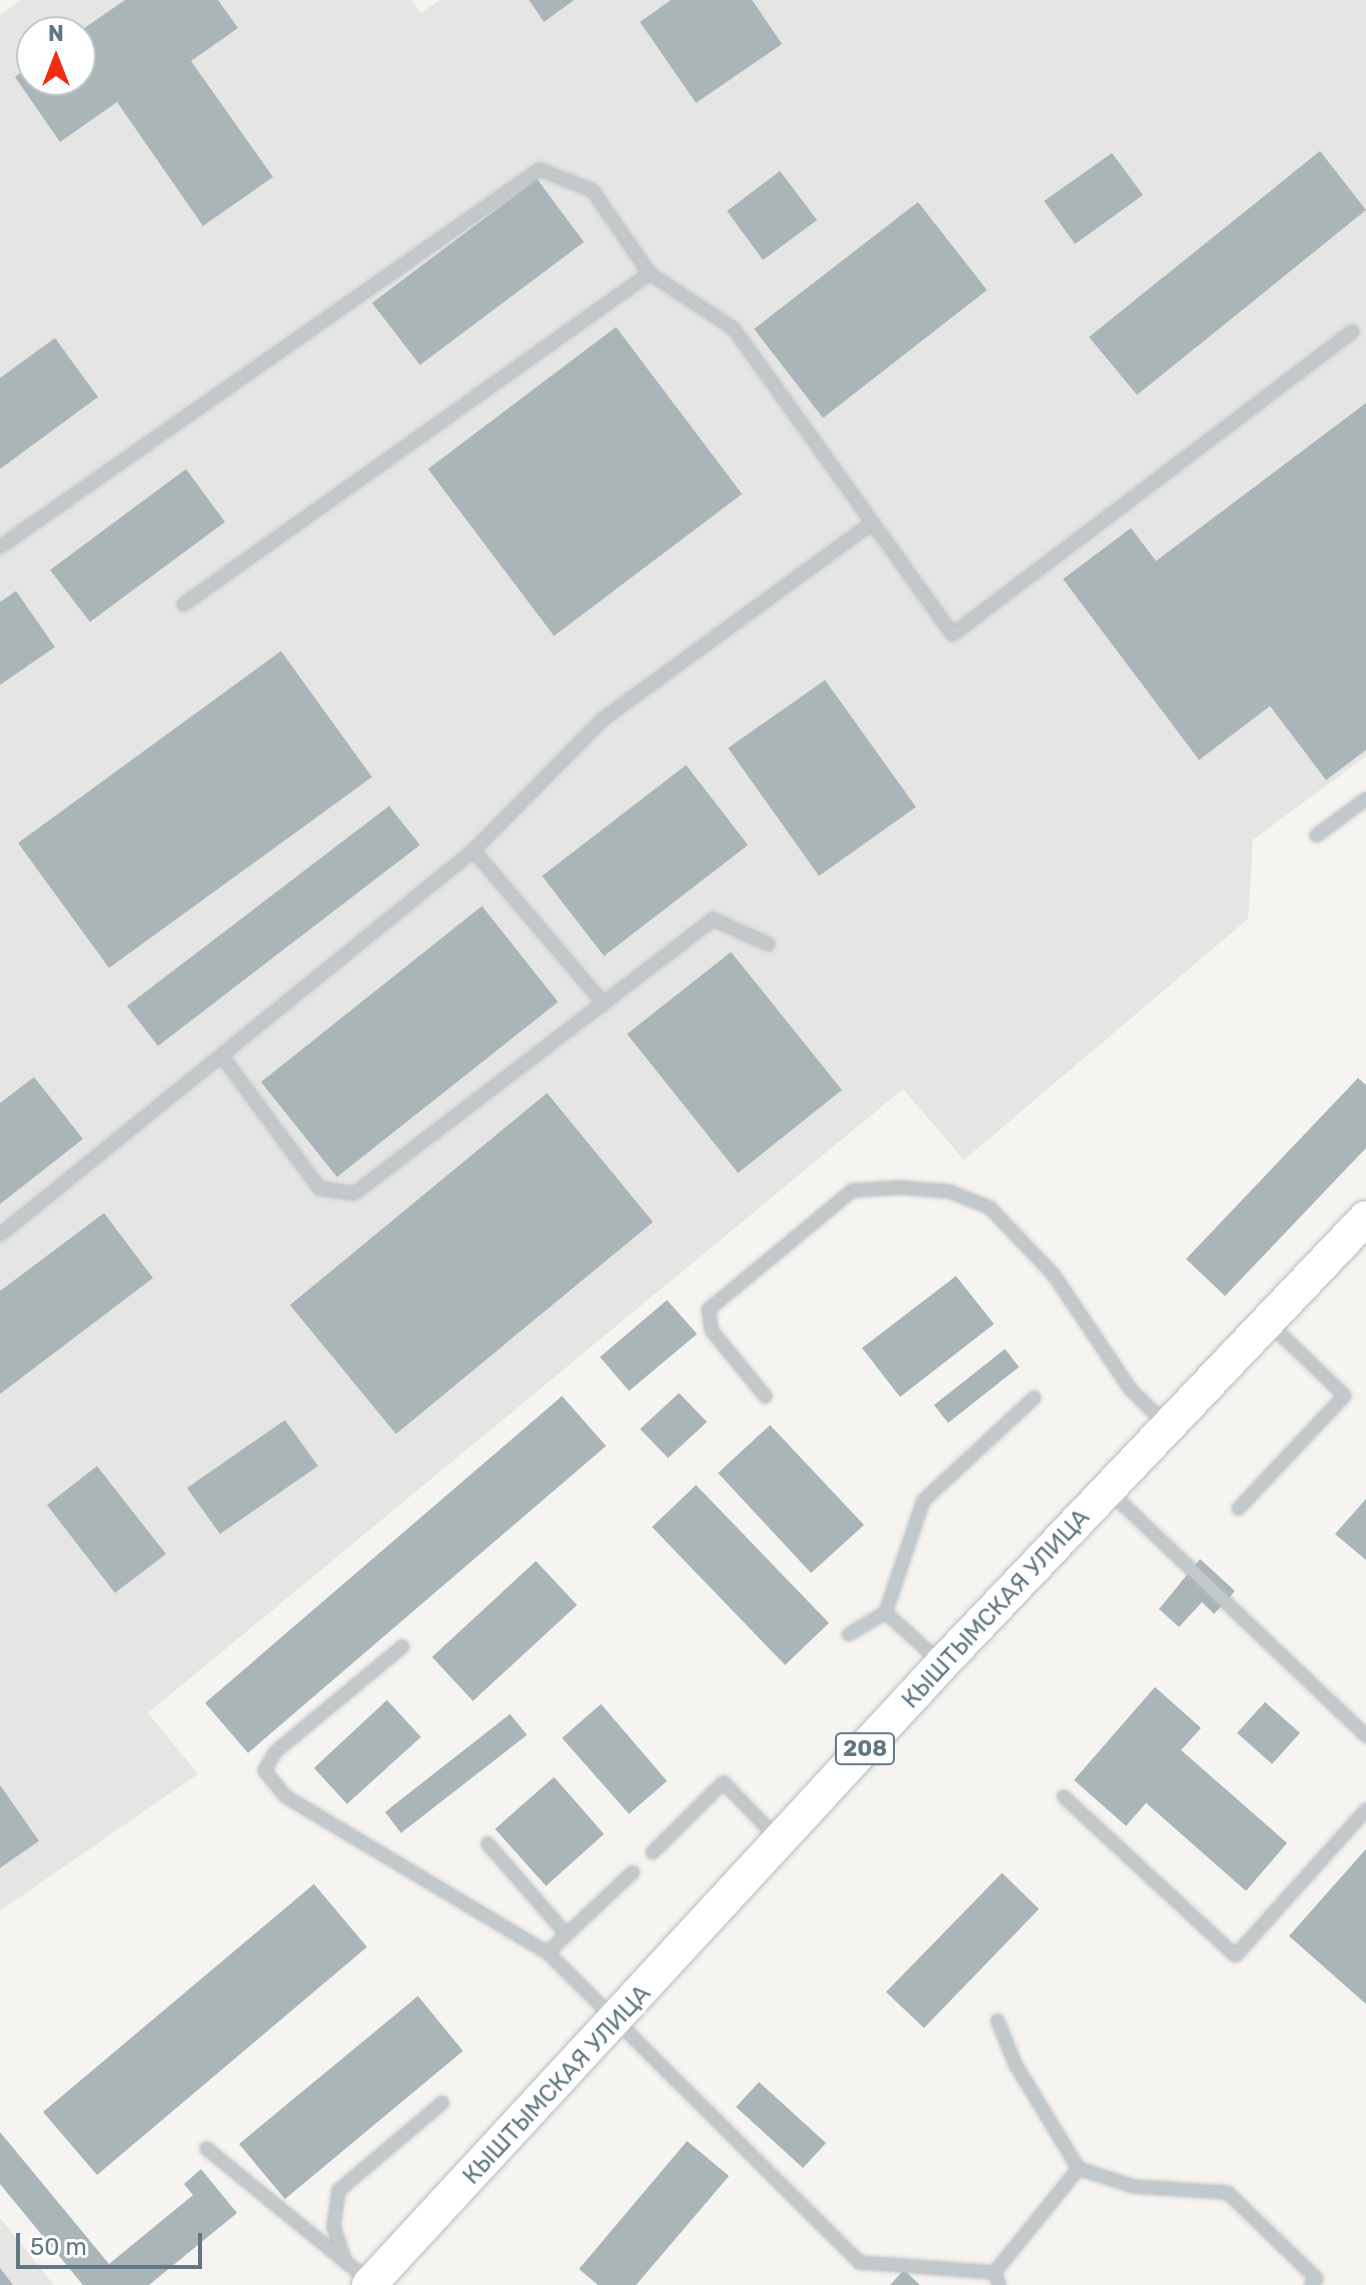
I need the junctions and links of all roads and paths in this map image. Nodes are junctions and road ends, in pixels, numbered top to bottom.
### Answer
1 (649, 273) junction
2 (1352, 331) dead end
3 (869, 524) junction
4 (0, 546) edge
5 (183, 604) dead end
6 (1366, 798) edge
7 (1316, 835) dead end
8 (473, 850) junction
9 (768, 944) dead end
10 (603, 1003) junction
11 (221, 1055) junction
12 (1366, 1218) edge
13 (0, 1234) edge
14 (1268, 1323) junction
15 (765, 1396) dead end
16 (1034, 1397) dead end
17 (1169, 1427) junction
18 (1109, 1491) junction
19 (1238, 1508) dead end
20 (885, 1612) junction
21 (848, 1634) dead end
22 (402, 1646) dead end
23 (942, 1664) junction
24 (1366, 1736) edge
25 (1063, 1796) dead end
26 (1366, 1809) edge
27 (781, 1842) junction
28 (487, 1843) dead end
29 (652, 1852) dead end
30 (632, 1872) dead end
31 (566, 1934) junction
32 (547, 1952) junction
33 (997, 2020) dead end
34 (617, 2022) junction
35 (442, 2102) dead end
36 (206, 2148) dead end
37 (1078, 2168) junction
38 (994, 2272) junction
39 (362, 2276) edge
40 (999, 2285) edge
41 (1310, 2285) edge

1 - 3 lane
1 - 4 lane
1 - 5 lane
2 - 3 lane
3 - 8 lane
6 - 7 lane
8 - 10 lane
8 - 11 lane
9 - 10 lane
10 - 11 lane
11 - 13 lane
12 - 14 main road, КЫШТЫМСКАЯ УЛИЦА / 208
14 - 17 main road, КЫШТЫМСКАЯ УЛИЦА / 208
14 - 19 lane
15 - 17 lane
16 - 20 lane
17 - 18 main road, КЫШТЫМСКАЯ УЛИЦА / 208
18 - 23 main road, КЫШТЫМСКАЯ УЛИЦА / 208
18 - 24 lane
20 - 21 lane
20 - 23 lane
22 - 32 lane
23 - 27 main road, КЫШТЫМСКАЯ УЛИЦА / 208
25 - 26 lane
27 - 29 lane
27 - 34 main road, КЫШТЫМСКАЯ УЛИЦА / 208
28 - 31 lane
30 - 31 lane
31 - 32 lane
32 - 34 lane
33 - 37 lane
34 - 38 lane
34 - 39 main road, КЫШТЫМСКАЯ УЛИЦА / 208
35 - 39 lane
36 - 39 lane
37 - 38 lane
37 - 41 lane
38 - 40 lane

